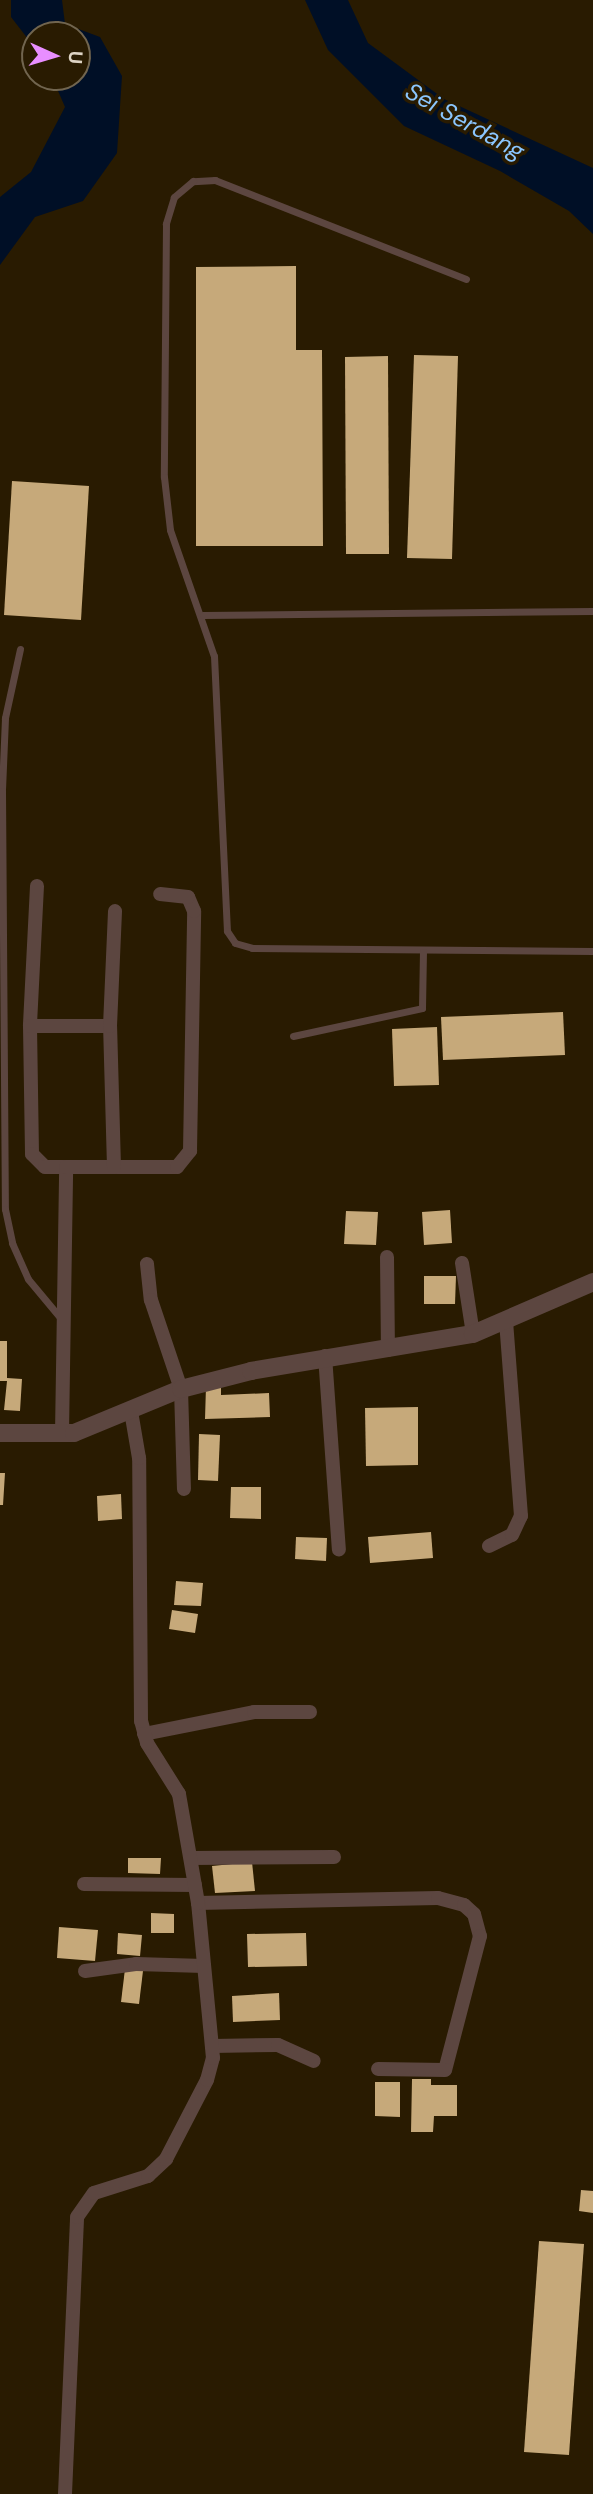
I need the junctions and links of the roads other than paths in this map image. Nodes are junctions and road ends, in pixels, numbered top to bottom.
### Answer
1 (466, 279) dead end
2 (593, 611) edge
3 (203, 615) junction
4 (20, 649) dead end
5 (37, 886) dead end
6 (160, 894) dead end
7 (115, 911) dead end
8 (593, 951) edge
9 (424, 952) junction
10 (30, 1026) junction
11 (110, 1026) junction
12 (293, 1036) dead end
13 (66, 1167) junction
14 (114, 1167) junction
15 (387, 1257) dead end
16 (461, 1263) dead end
17 (147, 1264) dead end
18 (593, 1282) edge
19 (506, 1320) junction
20 (64, 1322) junction
21 (473, 1334) junction
22 (388, 1350) junction
23 (325, 1356) junction
24 (181, 1389) junction
25 (131, 1410) junction
26 (0, 1433) edge
27 (62, 1433) junction
28 (184, 1489) dead end
29 (489, 1546) dead end
30 (339, 1549) dead end
31 (310, 1712) dead end
32 (144, 1734) junction
33 (334, 1857) dead end
34 (191, 1858) junction
35 (84, 1884) dead end
36 (195, 1885) junction
37 (198, 1903) junction
38 (204, 1965) junction
39 (85, 1971) dead end
40 (212, 2046) junction
41 (314, 2061) dead end
42 (378, 2069) dead end
43 (65, 2494) edge

1 - 3 lane
2 - 3 lane
3 - 9 lane
4 - 20 lane
5 - 10 street
6 - 14 street
7 - 11 street
8 - 9 lane
9 - 12 lane
10 - 11 street
10 - 13 street
11 - 14 street
13 - 14 street
13 - 20 street
15 - 22 street
16 - 21 street
17 - 24 street
18 - 19 street
19 - 21 street
19 - 29 street
20 - 27 street
21 - 22 street
22 - 23 street
23 - 24 street
23 - 30 street
24 - 25 street
24 - 28 street
25 - 27 street
25 - 32 street
26 - 27 street
31 - 32 street
32 - 34 street
33 - 34 street
34 - 36 street
35 - 36 street
36 - 37 street
37 - 38 street
37 - 42 street
38 - 39 street
38 - 40 street
40 - 41 street
40 - 43 street

